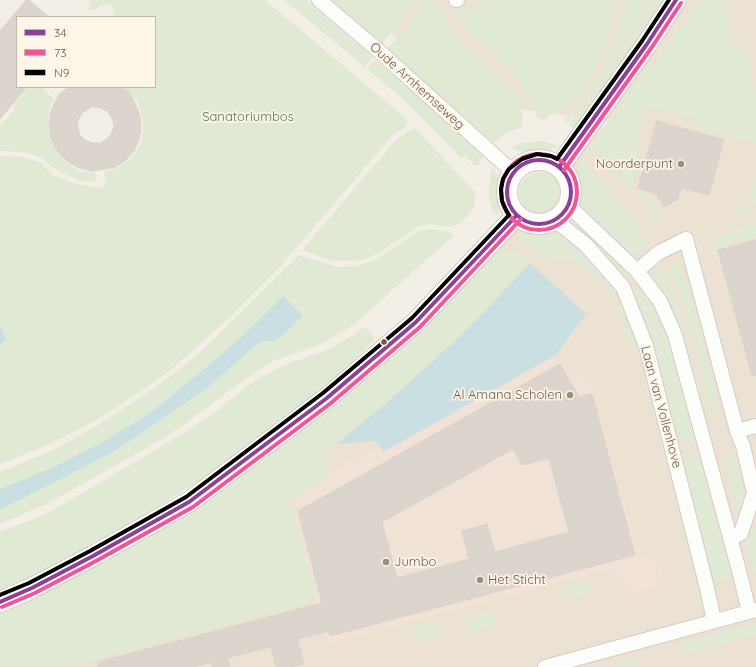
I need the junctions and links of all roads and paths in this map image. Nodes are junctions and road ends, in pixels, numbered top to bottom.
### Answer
1 (319, 0) edge
2 (676, 0) edge
3 (559, 167) junction
4 (514, 173) junction
5 (569, 206) junction
6 (517, 215) junction
7 (555, 220) junction
8 (637, 271) junction
9 (756, 426) edge
10 (737, 431) junction
11 (730, 539) junction
12 (0, 602) edge
13 (752, 611) edge
14 (714, 621) junction
15 (545, 667) edge

1 - 4 street, Oude Arnhemseweg
2 - 3 main road
3 - 4 main road
3 - 5 main road
4 - 6 main road
5 - 7 main road
5 - 8 street
6 - 7 main road
6 - 12 main road
7 - 14 street, Laan van Vollenhove
8 - 10 street
8 - 11 street
9 - 10 street
10 - 11 street
11 - 13 street
13 - 14 street
14 - 15 street

